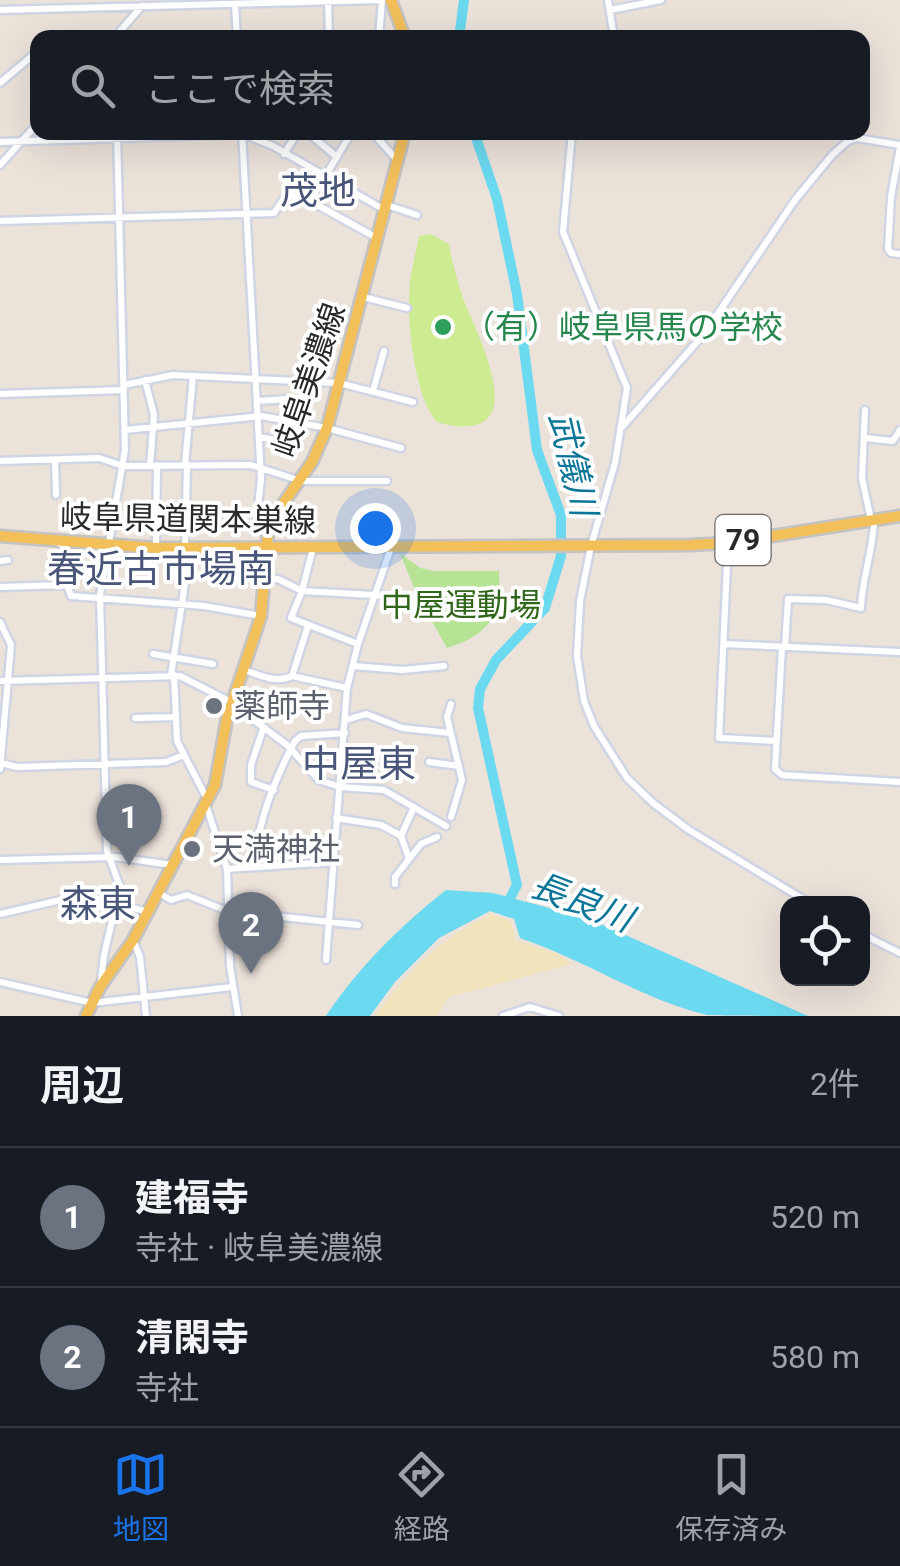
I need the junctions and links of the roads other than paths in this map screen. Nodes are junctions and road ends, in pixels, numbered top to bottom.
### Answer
1 (328, 0) edge
2 (381, 0) edge
3 (391, 0) edge
4 (608, 0) edge
5 (661, 0) edge
6 (235, 2) edge
7 (66, 4) edge
8 (136, 4) edge
9 (0, 10) edge
10 (610, 10) junction
11 (119, 30) edge
12 (237, 30) edge
13 (329, 30) edge
14 (379, 30) edge
15 (402, 30) edge
16 (613, 30) edge
17 (30, 58) edge
18 (0, 83) edge
19 (30, 132) edge
20 (49, 140) edge
21 (117, 140) edge
22 (242, 140) edge
23 (256, 140) edge
24 (293, 140) edge
25 (317, 140) edge
26 (347, 140) edge
27 (379, 140) edge
28 (404, 140) edge
29 (571, 140) edge
30 (850, 140) edge
31 (864, 140) edge
32 (0, 142) edge
33 (22, 142) junction
34 (900, 146) edge
35 (284, 154) junction
36 (337, 157) junction
37 (398, 161) junction
38 (0, 164) edge
39 (325, 177) junction
40 (310, 202) junction
41 (385, 207) junction
42 (247, 212) junction
43 (418, 215) dead end
44 (119, 218) junction
45 (0, 222) edge
46 (378, 238) junction
47 (900, 254) edge
48 (364, 297) junction
49 (406, 308) dead end
50 (384, 351) dead end
51 (194, 376) junction
52 (256, 379) junction
53 (146, 380) junction
54 (339, 383) junction
55 (124, 387) junction
56 (373, 392) junction
57 (0, 394) edge
58 (288, 399) dead end
59 (256, 401) junction
60 (413, 402) dead end
61 (865, 410) dead end
62 (258, 417) junction
63 (187, 422) junction
64 (153, 426) junction
65 (623, 426) junction
66 (327, 428) junction
67 (125, 430) junction
68 (900, 430) edge
69 (259, 437) junction
70 (865, 438) junction
71 (293, 443) dead end
72 (400, 448) dead end
73 (55, 460) junction
74 (0, 461) edge
75 (153, 465) junction
76 (123, 466) junction
77 (186, 466) junction
78 (260, 467) junction
79 (387, 481) dead end
80 (301, 482) junction
81 (56, 495) dead end
82 (900, 516) edge
83 (873, 521) junction
84 (268, 532) junction
85 (0, 536) edge
86 (57, 542) junction
87 (728, 543) junction
88 (108, 546) junction
89 (588, 546) junction
90 (156, 548) junction
91 (186, 548) junction
92 (265, 548) junction
93 (313, 548) junction
94 (391, 548) junction
95 (264, 578) junction
96 (67, 585) junction
97 (0, 588) edge
98 (302, 591) junction
99 (100, 596) junction
100 (376, 597) junction
101 (409, 597) dead end
102 (182, 604) junction
103 (261, 616) junction
104 (0, 622) edge
105 (308, 626) junction
106 (358, 644) junction
107 (724, 644) junction
108 (784, 647) junction
109 (900, 652) edge
110 (152, 654) dead end
111 (174, 658) junction
112 (213, 664) dead end
113 (353, 666) junction
114 (444, 666) dead end
115 (244, 670) junction
116 (172, 675) junction
117 (101, 676) junction
118 (292, 676) junction
119 (3, 680) edge
120 (347, 688) junction
121 (450, 704) dead end
122 (232, 706) junction
123 (176, 716) junction
124 (135, 718) dead end
125 (346, 720) junction
126 (263, 729) junction
127 (345, 733) junction
128 (450, 733) junction
129 (776, 741) junction
130 (290, 750) junction
131 (184, 755) junction
132 (428, 762) dead end
133 (104, 764) junction
134 (459, 766) junction
135 (0, 767) edge
136 (900, 782) edge
137 (340, 786) junction
138 (274, 790) junction
139 (207, 802) junction
140 (414, 807) junction
141 (451, 817) dead end
142 (336, 818) junction
143 (446, 826) dead end
144 (401, 836) junction
145 (438, 837) dead end
146 (107, 857) junction
147 (409, 859) junction
148 (0, 860) edge
149 (332, 862) junction
150 (174, 865) junction
151 (258, 867) junction
152 (227, 869) junction
153 (396, 884) dead end
154 (159, 893) junction
155 (799, 896) edge
156 (118, 903) junction
157 (227, 911) junction
158 (149, 912) junction
159 (0, 914) edge
160 (328, 923) junction
161 (358, 925) dead end
162 (870, 938) edge
163 (134, 940) junction
164 (900, 954) edge
165 (326, 960) dead end
166 (0, 982) edge
167 (100, 987) junction
168 (232, 987) junction
169 (143, 995) junction
170 (92, 1003) junction
171 (86, 1016) edge
172 (146, 1016) edge
173 (238, 1016) edge
174 (503, 1016) edge
175 (559, 1016) edge

1 - 2 street
1 - 6 street
1 - 13 street
2 - 14 street
3 - 15 main road
4 - 10 street
5 - 10 street
6 - 8 street
6 - 12 street
7 - 8 street
7 - 9 street
8 - 11 street
10 - 16 street
17 - 18 street
19 - 33 street
20 - 33 street
21 - 44 street
22 - 42 street
23 - 35 street
24 - 35 street
25 - 36 street
26 - 36 street
27 - 37 street
28 - 37 main road, 岐阜美濃線
29 - 65 street
30 - 65 street
31 - 34 street
32 - 33 street
33 - 38 street
34 - 47 street
35 - 39 street
36 - 39 street
37 - 41 main road, 岐阜美濃線
39 - 40 street
39 - 41 street
40 - 42 street
40 - 46 street
41 - 43 street
41 - 46 main road, 岐阜美濃線
42 - 44 street
42 - 52 street
44 - 45 street
44 - 55 street
46 - 48 main road, 岐阜美濃線
48 - 49 street
48 - 54 main road, 岐阜美濃線
50 - 56 street
51 - 52 street
51 - 53 street
51 - 63 street
52 - 54 street
52 - 59 street
53 - 55 street
53 - 64 street
54 - 56 street
54 - 66 main road, 岐阜美濃線
55 - 57 street
55 - 67 street
56 - 60 street
58 - 59 street
59 - 62 street
61 - 70 street
62 - 63 street
62 - 66 street
62 - 69 street
63 - 64 street
63 - 77 street
64 - 67 street
64 - 75 street
65 - 89 street
66 - 72 street
66 - 80 main road, 岐阜美濃線
67 - 76 street
68 - 70 street
69 - 71 street
69 - 78 street
70 - 83 street
73 - 74 street
73 - 76 street
73 - 81 street
75 - 76 street
75 - 77 street
75 - 90 street
76 - 88 street
77 - 78 street
77 - 91 street
78 - 80 street
78 - 84 street
79 - 80 street
80 - 84 main road, 岐阜美濃線
82 - 83 main road, 79
83 - 87 main road, 79
83 - 108 street
84 - 92 main road, 岐阜美濃線
85 - 86 main road, 岐阜県道関本巣線 / 79
86 - 88 main road, 岐阜県道関本巣線 / 79
86 - 96 street
87 - 89 main road, 79
87 - 107 street
88 - 90 main road, 岐阜県道関本巣線 / 79
88 - 99 street
89 - 94 main road, 岐阜県道関本巣線 / 79
89 - 155 street
90 - 91 main road, 岐阜県道関本巣線 / 79
91 - 92 main road, 岐阜県道関本巣線 / 79
91 - 102 street
92 - 93 main road, 岐阜県道関本巣線 / 79
92 - 95 main road, 岐阜美濃線
93 - 94 main road, 岐阜県道関本巣線 / 79
93 - 98 street
94 - 100 street
95 - 98 street
95 - 103 main road, 岐阜美濃線
96 - 97 street
96 - 99 street
98 - 100 street
98 - 105 street
99 - 102 street
99 - 117 street
100 - 101 street
100 - 106 street
102 - 103 street
102 - 111 street
103 - 115 main road, 岐阜美濃線
104 - 119 street
105 - 106 street
105 - 118 street
106 - 113 street
107 - 108 street
107 - 129 street
108 - 109 street
108 - 129 street
110 - 111 street
111 - 112 street
111 - 116 street
113 - 114 street
113 - 120 street
115 - 118 street
115 - 122 main road, 岐阜美濃線
116 - 117 street
116 - 122 street
116 - 123 street
117 - 119 street
117 - 133 street
118 - 120 street
119 - 135 street
120 - 125 street
121 - 128 street
122 - 126 street
122 - 139 main road, 岐阜美濃線
123 - 124 street
123 - 131 street
125 - 127 street
125 - 128 street
126 - 130 street
126 - 138 street
127 - 130 street
127 - 137 street
128 - 134 street
129 - 136 street
130 - 137 street
130 - 138 street
131 - 133 street
131 - 139 street
132 - 134 street
133 - 135 street
133 - 146 street
134 - 141 street
137 - 140 street
137 - 142 street
138 - 151 street
139 - 150 main road, 岐阜美濃線
139 - 152 street
140 - 143 street
140 - 144 street
142 - 144 street
142 - 149 street
144 - 147 street
145 - 147 street
146 - 148 street
146 - 150 street
146 - 156 street
147 - 153 street
149 - 151 street
149 - 160 street
150 - 154 main road, 岐阜美濃線
151 - 152 street
152 - 157 street
154 - 157 street
154 - 158 main road, 岐阜美濃線
156 - 158 street
156 - 159 street
156 - 167 street
157 - 160 street
157 - 168 street
158 - 163 main road, 岐阜美濃線
160 - 161 street
160 - 165 street
162 - 164 street
163 - 167 main road, 岐阜美濃線
163 - 169 street
166 - 170 street
167 - 170 main road, 岐阜美濃線
168 - 169 street
168 - 173 street
169 - 170 street
169 - 172 street
170 - 171 main road, 岐阜美濃線
174 - 175 street

